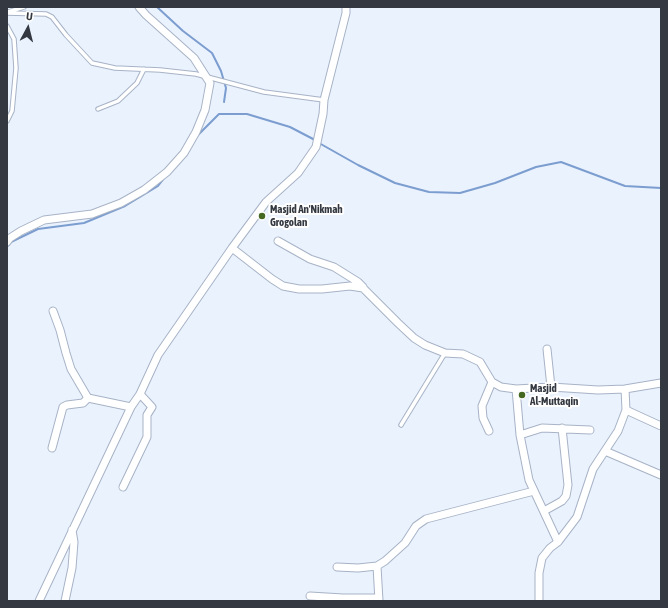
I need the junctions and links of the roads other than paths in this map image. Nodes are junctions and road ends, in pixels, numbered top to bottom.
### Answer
1 (24, 7) edge
2 (139, 7) edge
3 (346, 7) edge
4 (7, 13) edge
5 (7, 26) edge
6 (144, 69) junction
7 (208, 80) junction
8 (324, 100) junction
9 (98, 109) dead end
10 (7, 121) edge
11 (278, 241) dead end
12 (7, 242) edge
13 (232, 248) junction
14 (363, 288) junction
15 (53, 311) dead end
16 (547, 349) dead end
17 (445, 352) junction
18 (492, 382) junction
19 (661, 383) edge
20 (551, 387) junction
21 (625, 389) junction
22 (516, 390) junction
23 (140, 394) junction
24 (88, 398) junction
25 (131, 407) junction
26 (626, 410) junction
27 (401, 426) dead end
28 (661, 426) edge
29 (562, 428) junction
30 (590, 430) dead end
31 (489, 431) dead end
32 (520, 435) junction
33 (52, 448) dead end
34 (606, 451) junction
35 (661, 475) edge
36 (124, 487) dead end
37 (534, 491) junction
38 (544, 511) junction
39 (72, 530) junction
40 (558, 542) junction
41 (377, 566) junction
42 (337, 567) dead end
43 (310, 596) dead end
44 (379, 599) edge
45 (39, 601) edge
46 (65, 601) edge
47 (539, 601) edge

1 - 4 lane
2 - 7 street
3 - 8 street
4 - 6 lane
5 - 10 lane
6 - 7 lane
6 - 9 lane
7 - 8 lane
7 - 12 street
8 - 13 street
11 - 14 street
13 - 14 street
13 - 23 street
14 - 17 street
15 - 24 street
16 - 20 street
17 - 18 street
17 - 27 lane
18 - 22 street
18 - 31 street
19 - 21 street
20 - 21 street
20 - 22 street
21 - 26 street
22 - 32 street
23 - 25 street
23 - 36 street
24 - 25 street
24 - 33 street
25 - 39 street
26 - 28 street
26 - 34 street
29 - 30 street
29 - 32 street
29 - 38 street
32 - 37 street
34 - 35 street
34 - 40 street
37 - 38 street
37 - 41 street
38 - 40 street
39 - 45 street
39 - 46 street
40 - 47 street
41 - 42 street
41 - 44 street
43 - 44 street

